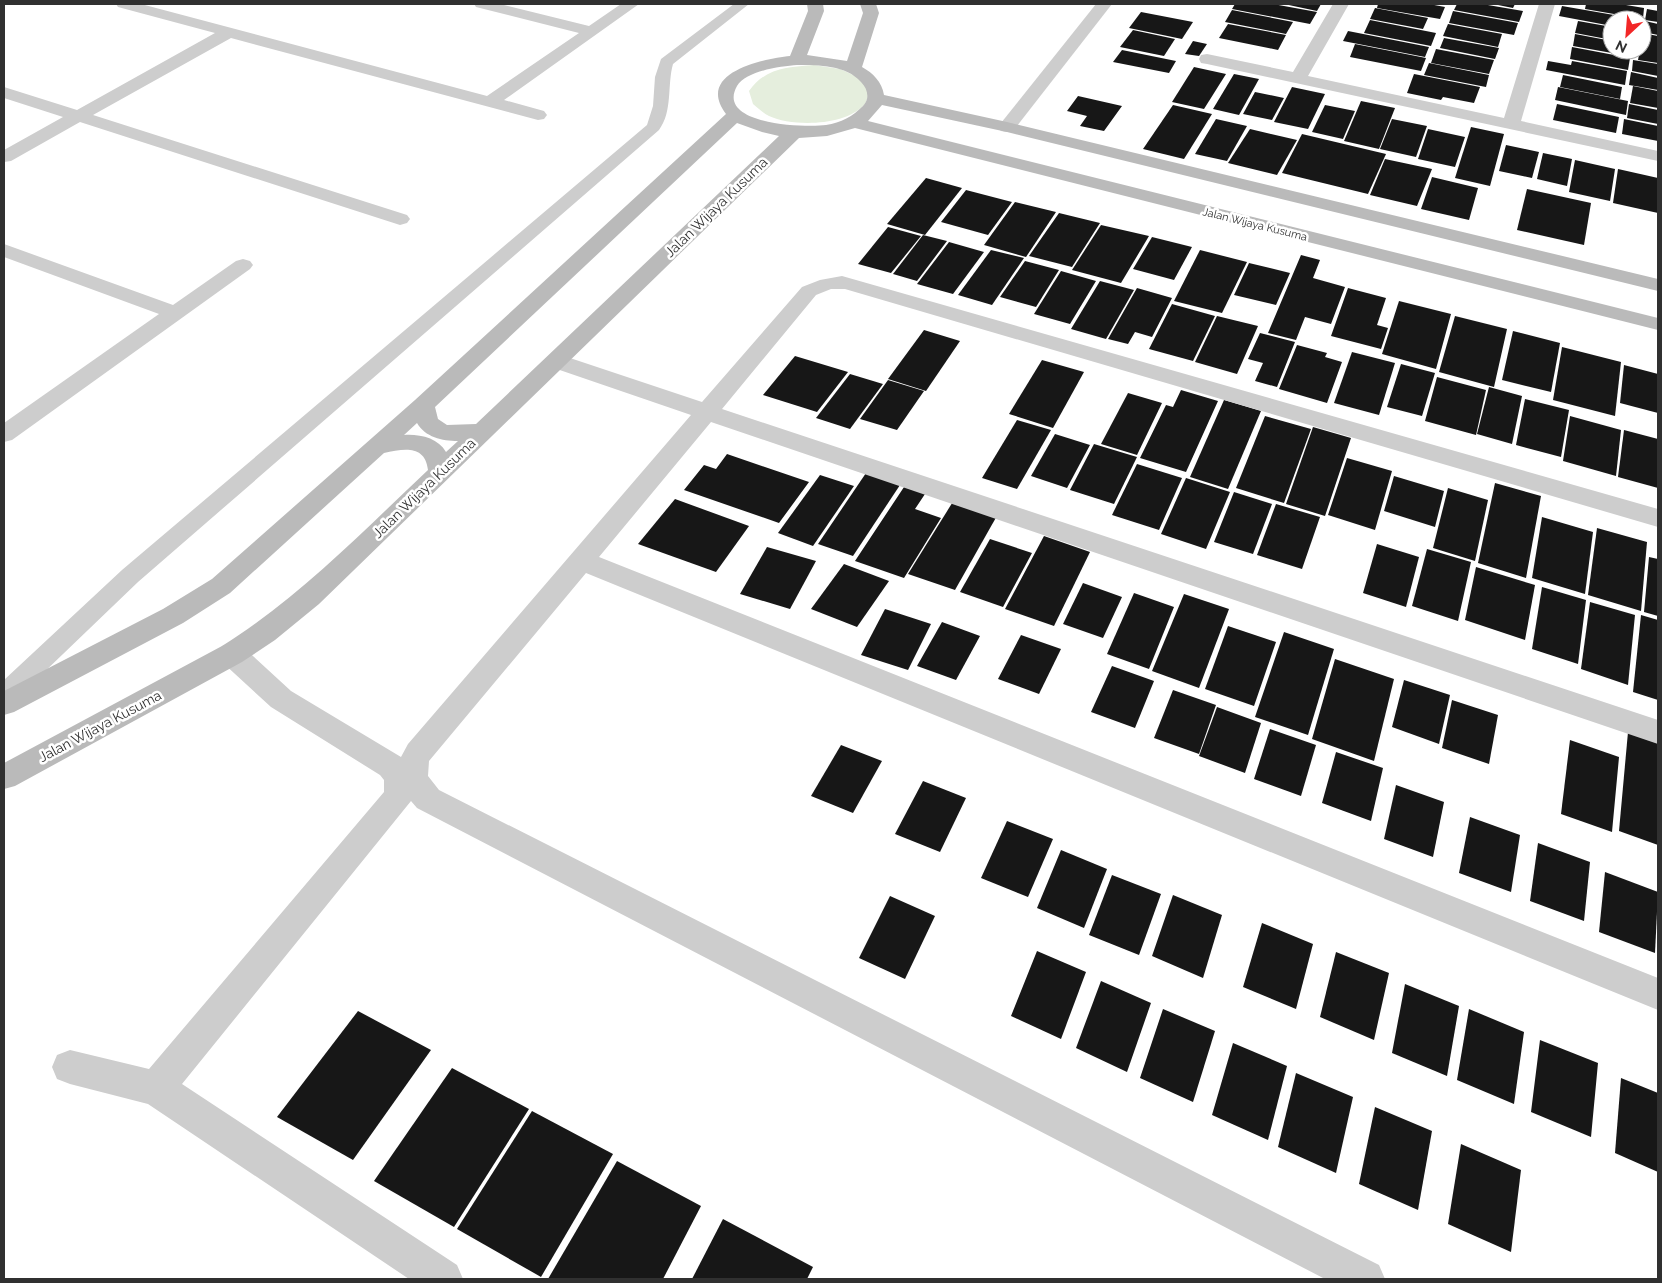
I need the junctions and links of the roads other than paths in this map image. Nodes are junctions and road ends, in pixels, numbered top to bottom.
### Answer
1 (124, 4) edge
2 (482, 4) edge
3 (631, 4) edge
4 (742, 4) edge
5 (815, 4) edge
6 (868, 4) edge
7 (1104, 4) edge
8 (1340, 4) edge
9 (1547, 4) edge
10 (592, 31) junction
11 (230, 32) junction
12 (1206, 59) dead end
13 (797, 60) junction
14 (853, 70) junction
15 (1298, 78) junction
16 (4, 92) edge
17 (876, 98) junction
18 (490, 102) junction
19 (736, 114) junction
20 (538, 115) dead end
21 (78, 116) junction
22 (852, 122) junction
23 (1511, 124) junction
24 (1007, 126) junction
25 (794, 132) junction
26 (1658, 156) edge
27 (4, 157) edge
28 (400, 219) dead end
29 (4, 250) edge
30 (243, 265) dead end
31 (1658, 285) edge
32 (175, 313) junction
33 (1658, 324) edge
34 (556, 361) junction
35 (423, 405) junction
36 (708, 412) junction
37 (485, 430) junction
38 (4, 434) edge
39 (376, 447) junction
40 (440, 473) junction
41 (1658, 518) edge
42 (582, 561) junction
43 (232, 654) junction
44 (4, 696) edge
45 (4, 704) edge
46 (1658, 732) edge
47 (4, 777) edge
48 (1658, 994) edge
49 (70, 1066) dead end
50 (156, 1088) junction
51 (443, 1279) edge
52 (1365, 1279) edge

1 - 11 street
2 - 10 street
3 - 10 street
4 - 44 lane
5 - 13 street
6 - 14 street
7 - 24 street
8 - 15 street
9 - 23 street
10 - 18 street
11 - 18 street
11 - 21 street
12 - 15 street
13 - 14 street
13 - 19 street
14 - 17 street
15 - 23 street
16 - 21 street
17 - 22 street
17 - 24 street
18 - 20 street
19 - 25 street
19 - 35 street
21 - 27 street
21 - 28 street
22 - 25 street
22 - 33 street, Jalan Wijaya Kusuma
23 - 26 street
24 - 31 street
25 - 34 street, Jalan Wijaya Kusuma
29 - 32 street
30 - 32 street
32 - 38 street
34 - 36 street
34 - 37 street, Jalan Wijaya Kusuma
35 - 37 street
35 - 39 street
36 - 41 street
36 - 42 street
36 - 46 street
37 - 40 street, Jalan Wijaya Kusuma
39 - 40 street
39 - 45 street
40 - 43 street, Jalan Wijaya Kusuma
42 - 48 street
42 - 52 street
43 - 47 street, Jalan Wijaya Kusuma
43 - 50 street
49 - 50 street
50 - 51 street

